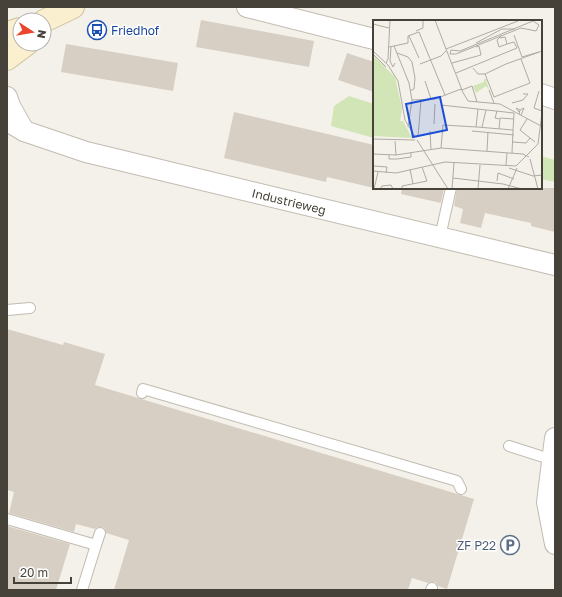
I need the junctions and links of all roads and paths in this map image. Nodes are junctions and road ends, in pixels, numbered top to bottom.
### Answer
1 (73, 7) edge
2 (247, 7) edge
3 (52, 19) edge
4 (373, 39) edge
5 (16, 52) edge
6 (7, 59) edge
7 (542, 94) edge
8 (7, 97) edge
9 (555, 99) edge
10 (7, 121) edge
11 (24, 131) junction
12 (452, 189) edge
13 (440, 237) junction
14 (555, 265) edge
15 (30, 308) dead end
16 (7, 310) edge
17 (142, 393) dead end
18 (555, 438) edge
19 (509, 446) dead end
20 (552, 460) junction
21 (461, 489) dead end
22 (7, 519) edge
23 (100, 533) dead end
24 (555, 544) edge
25 (96, 545) junction
26 (82, 590) edge

1 - 3 main road
2 - 4 street
5 - 6 main road
7 - 9 street
8 - 11 street
10 - 11 street, Industrieweg
11 - 13 street, Industrieweg
12 - 13 lane
13 - 14 street, Industrieweg
15 - 16 lane
17 - 21 lane
18 - 20 street
19 - 20 lane
20 - 24 street
22 - 25 lane
23 - 25 lane
25 - 26 lane

